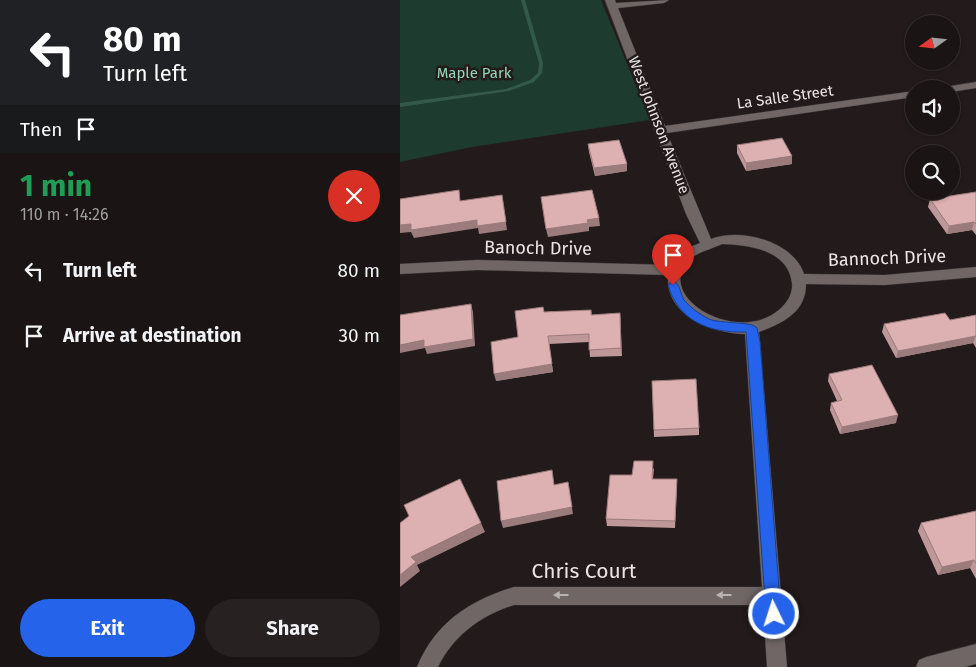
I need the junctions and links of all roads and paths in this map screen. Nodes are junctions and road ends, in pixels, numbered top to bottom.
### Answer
1 (664, 0) edge
2 (611, 3) edge
3 (976, 85) edge
4 (960, 88) edge
5 (905, 95) edge
6 (661, 130) junction
7 (707, 244) junction
8 (400, 269) edge
9 (675, 270) junction
10 (976, 272) edge
11 (799, 279) junction
12 (751, 328) junction
13 (772, 596) junction
14 (976, 654) edge
15 (427, 667) edge
16 (777, 667) edge
17 (926, 667) edge

1 - 2 street
2 - 6 street, West Johnson Avenue
3 - 4 street
5 - 6 street, La Salle Street
6 - 7 street, West Johnson Avenue
7 - 9 street
7 - 11 street
8 - 9 street, Banoch Drive
9 - 12 street
10 - 11 street, Bannoch Drive
11 - 12 street
12 - 13 street
13 -> 15 street, Chris Court
13 - 16 street
14 - 17 street

